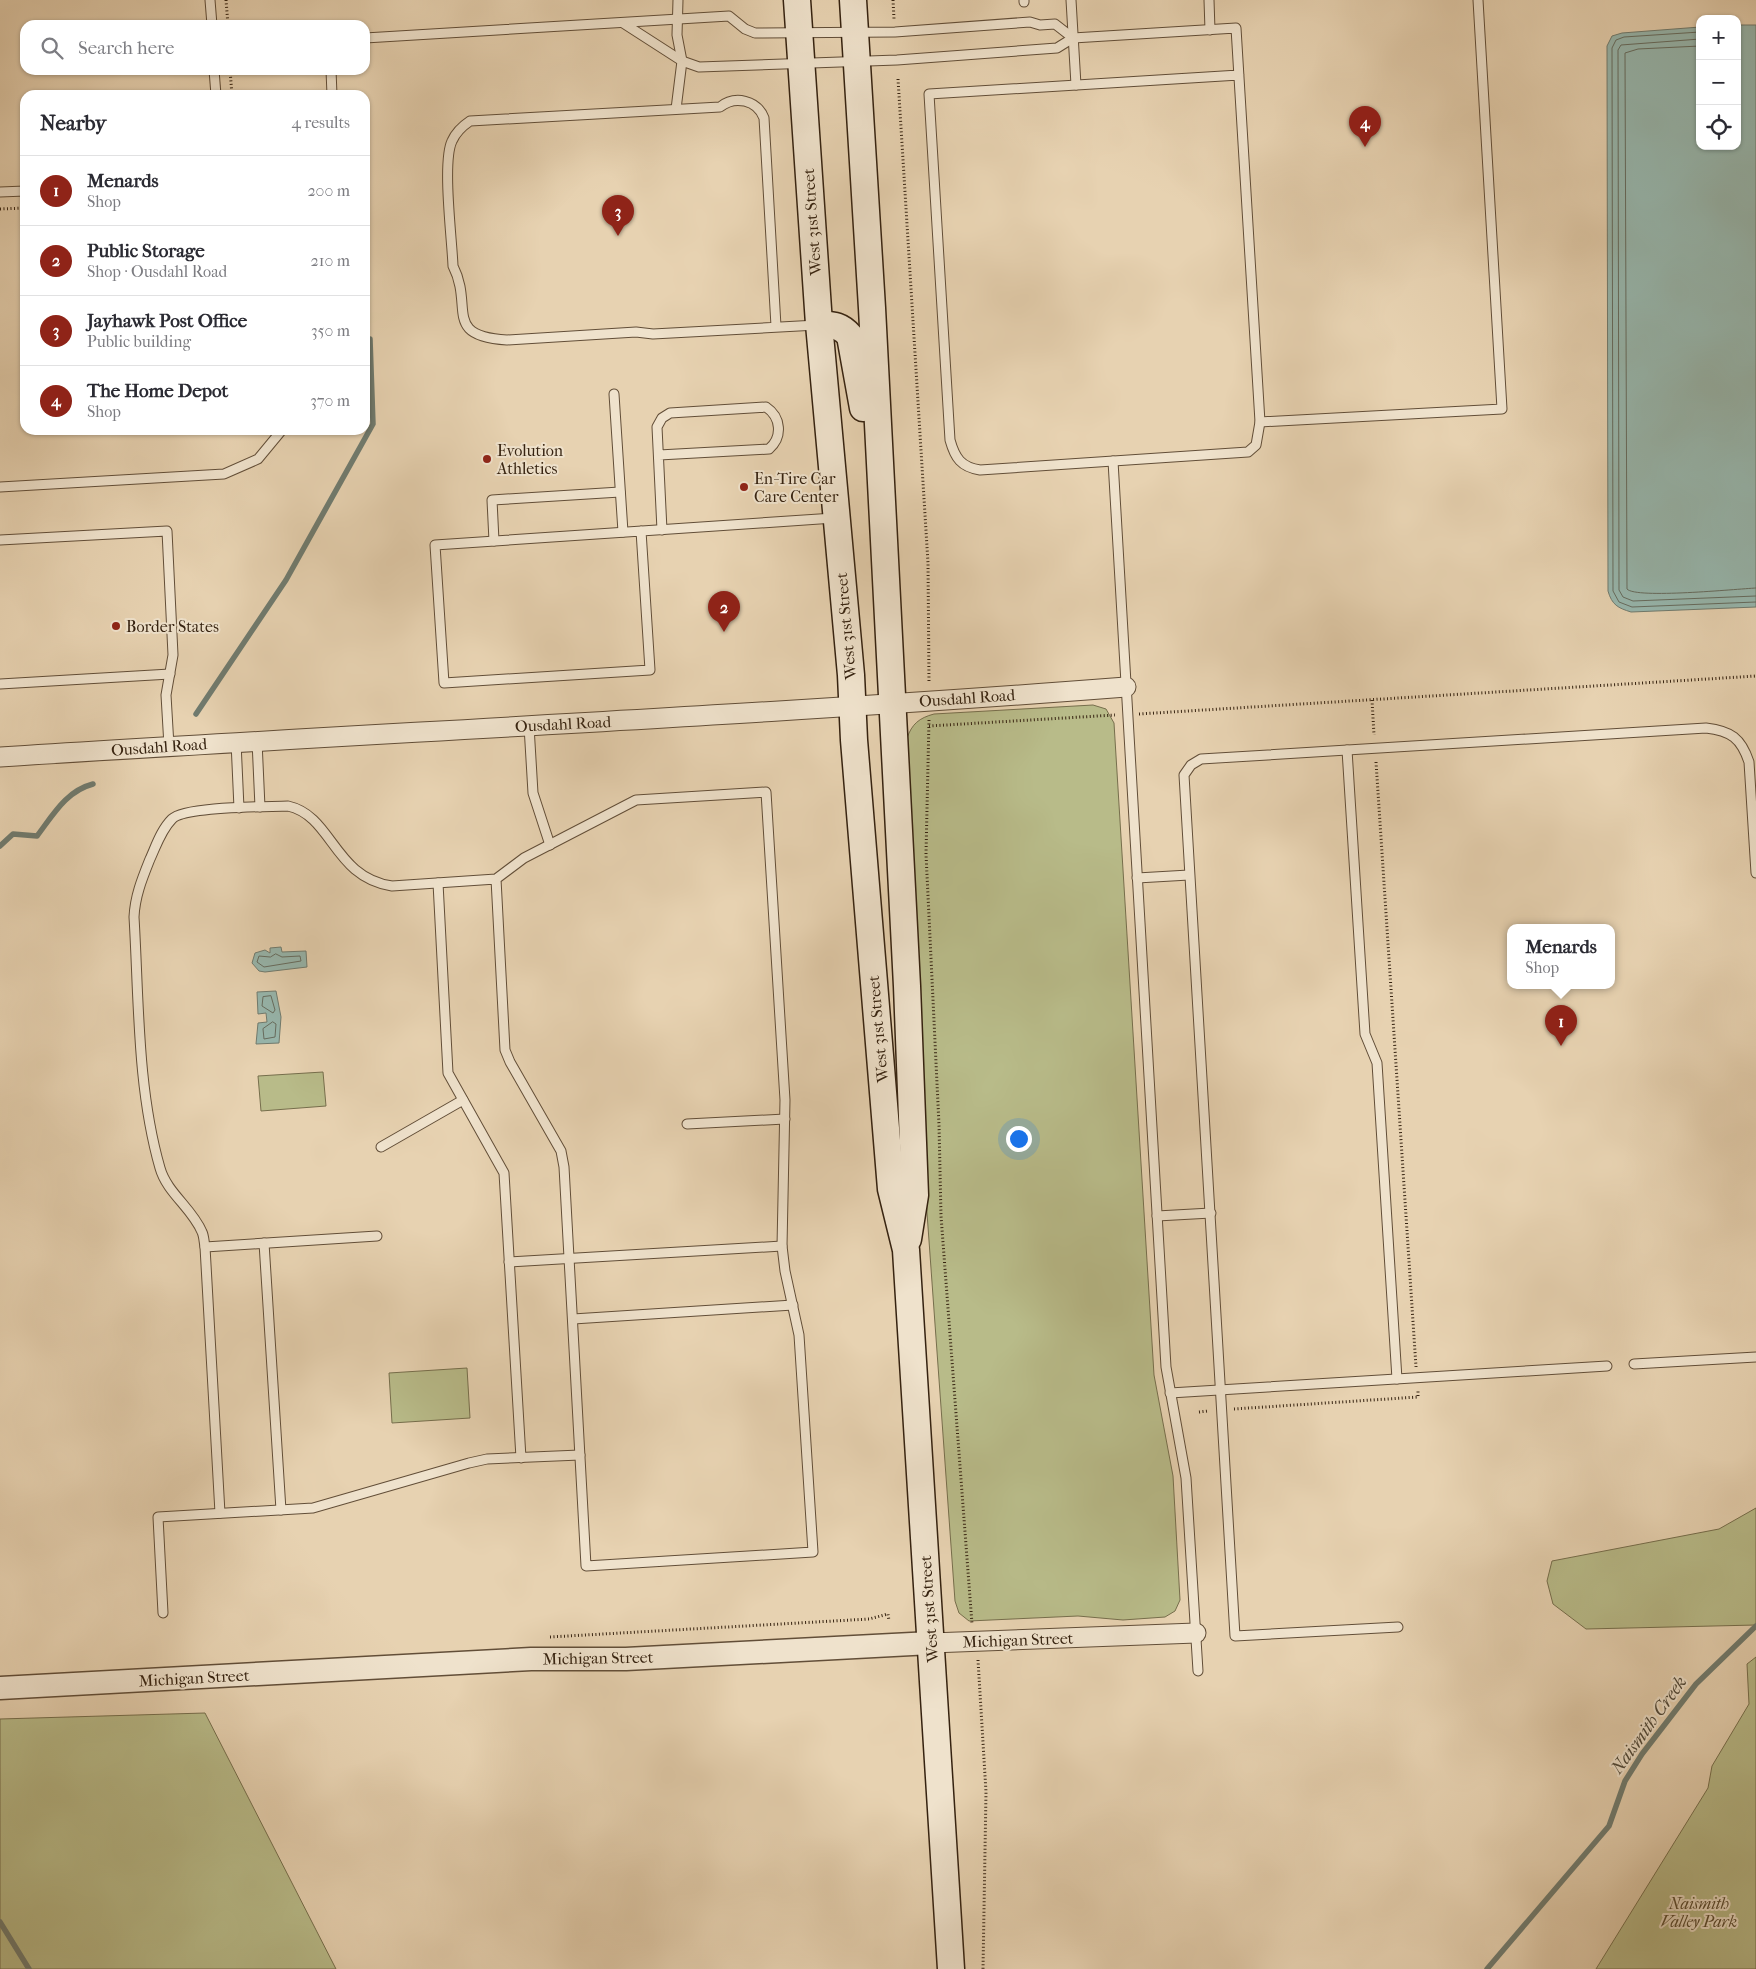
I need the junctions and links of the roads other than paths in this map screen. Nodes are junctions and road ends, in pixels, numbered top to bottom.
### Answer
1 (210, 0) edge
2 (678, 0) edge
3 (797, 0) edge
4 (853, 0) edge
5 (1071, 0) edge
6 (1209, 0) edge
7 (1478, 0) edge
8 (212, 20) edge
9 (679, 20) junction
10 (623, 23) junction
11 (1210, 30) junction
12 (799, 32) junction
13 (854, 32) junction
14 (370, 38) edge
15 (1073, 38) junction
16 (682, 61) junction
17 (856, 62) junction
18 (801, 64) junction
19 (214, 75) edge
20 (331, 75) edge
21 (1239, 75) junction
22 (1076, 85) junction
23 (216, 90) edge
24 (332, 90) edge
25 (676, 109) junction
26 (20, 190) edge
27 (0, 192) edge
28 (819, 324) junction
29 (776, 326) junction
30 (614, 394) dead end
31 (1260, 422) junction
32 (278, 435) edge
33 (658, 455) junction
34 (879, 461) junction
35 (1113, 461) junction
36 (0, 487) edge
37 (620, 492) junction
38 (837, 518) junction
39 (662, 530) junction
40 (641, 531) junction
41 (623, 532) junction
42 (0, 540) edge
43 (494, 541) junction
44 (170, 674) junction
45 (0, 684) edge
46 (1126, 687) junction
47 (891, 703) junction
48 (852, 706) junction
49 (529, 726) junction
50 (257, 740) junction
51 (236, 742) junction
52 (169, 746) junction
53 (1347, 750) junction
54 (0, 756) edge
55 (260, 807) junction
56 (239, 808) junction
57 (550, 845) junction
58 (1756, 873) edge
59 (1189, 875) junction
60 (1137, 878) junction
61 (496, 879) junction
62 (438, 883) junction
63 (463, 1100) junction
64 (785, 1119) junction
65 (687, 1124) dead end
66 (381, 1148) dead end
67 (1211, 1213) junction
68 (1157, 1216) junction
69 (378, 1236) dead end
70 (264, 1243) junction
71 (205, 1246) junction
72 (782, 1246) junction
73 (906, 1250) junction
74 (569, 1259) junction
75 (510, 1262) junction
76 (792, 1305) junction
77 (573, 1319) junction
78 (1756, 1357) edge
79 (1634, 1364) dead end
80 (1607, 1366) dead end
81 (1397, 1379) junction
82 (1222, 1390) junction
83 (1170, 1393) junction
84 (580, 1455) junction
85 (521, 1458) junction
86 (281, 1510) junction
87 (220, 1513) junction
88 (163, 1613) dead end
89 (1398, 1627) dead end
90 (1196, 1633) junction
91 (931, 1643) junction
92 (1198, 1672) dead end
93 (0, 1688) edge
94 (951, 1969) edge

1 - 8 lane
2 - 9 lane
3 - 12 main road, West 31st Street
4 - 13 main road, West 31st Street
5 - 15 lane
6 - 11 lane
7 - 31 lane
9 - 10 lane
9 - 12 lane
9 - 16 lane
10 - 14 lane
10 - 16 lane
11 - 15 lane
11 - 21 lane
12 - 13 lane
12 - 18 main road, West 31st Street
13 - 15 lane
13 - 17 main road, West 31st Street
15 - 17 lane
15 - 22 lane
16 - 18 lane
16 - 25 lane
17 - 18 lane
17 - 34 main road, West 31st Street
18 - 28 main road, West 31st Street
19 - 23 lane
20 - 24 lane
21 - 22 lane
21 - 31 lane
22 - 35 lane
25 - 29 lane
25 - 29 lane
26 - 27 lane
28 - 29 lane
28 - 34 main road
28 - 38 main road, West 31st Street
30 - 37 lane
31 - 35 lane
32 - 36 lane
33 - 33 lane
33 - 39 lane
34 - 47 main road, West 31st Street
35 - 46 lane
37 - 41 lane
37 - 43 lane
38 - 39 lane
38 - 48 main road, West 31st Street
39 - 40 lane
40 - 41 lane
40 - 43 lane
41 - 43 lane
42 - 44 lane
44 - 45 lane
44 - 52 lane
46 - 47 street, Ousdahl Road
46 - 60 lane
47 - 48 street, Ousdahl Road
47 - 73 main road, West 31st Street
48 - 49 street, Ousdahl Road
48 - 73 main road, West 31st Street
49 - 50 street, Ousdahl Road
49 - 57 lane
50 - 51 street, Ousdahl Road
50 - 55 lane
51 - 52 street, Ousdahl Road
51 - 56 lane
52 - 54 street, Ousdahl Road
53 - 58 lane
53 - 59 lane
53 - 81 lane
55 - 56 lane
55 - 62 lane
56 - 71 lane
57 - 61 lane
57 - 64 lane
59 - 60 lane
59 - 67 lane
60 - 68 lane
61 - 62 lane
61 - 74 lane
62 - 63 lane
63 - 66 lane
63 - 75 lane
64 - 65 lane
64 - 72 lane
67 - 68 lane
67 - 82 lane
68 - 83 lane
69 - 70 lane
70 - 71 lane
70 - 86 lane
71 - 87 lane
72 - 74 lane
72 - 76 lane
73 - 91 main road, West 31st Street
74 - 75 lane
74 - 77 lane
75 - 85 lane
76 - 77 lane
76 - 84 lane
77 - 84 lane
78 - 79 lane
80 - 81 lane
81 - 82 lane
82 - 83 lane
82 - 89 lane
83 - 90 lane
84 - 85 lane
85 - 86 lane
86 - 87 lane
87 - 88 lane
90 - 91 street, Michigan Street
90 - 92 lane
91 - 93 street, Michigan Street
91 - 94 main road, West 31st Street

